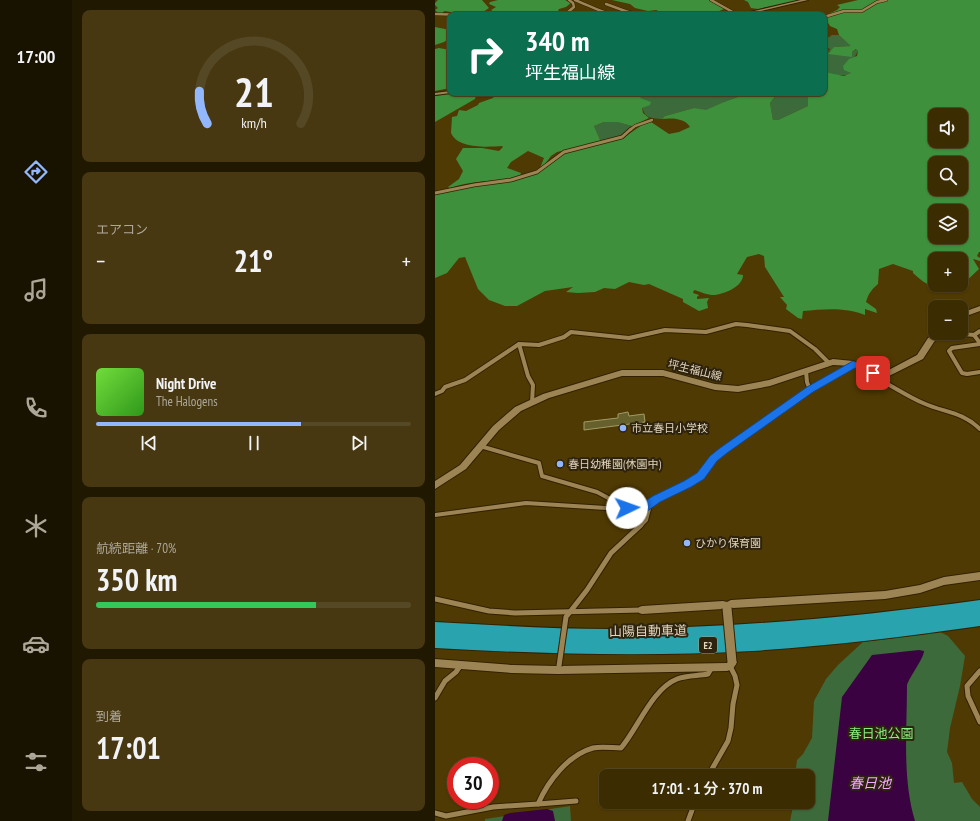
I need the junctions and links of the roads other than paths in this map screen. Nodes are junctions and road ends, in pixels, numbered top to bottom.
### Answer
1 (569, 0) edge
2 (575, 0) edge
3 (711, 0) edge
4 (806, 0) edge
5 (886, 0) edge
6 (587, 2) dead end
7 (606, 4) dead end
8 (590, 5) junction
9 (568, 12) dead end
10 (602, 12) edge
11 (628, 12) edge
12 (733, 12) edge
13 (752, 12) edge
14 (435, 14) edge
15 (447, 14) edge
16 (827, 15) edge
17 (447, 92) edge
18 (435, 94) edge
19 (652, 120) dead end
20 (435, 193) edge
21 (980, 308) edge
22 (968, 313) edge
23 (980, 331) edge
24 (968, 334) edge
25 (974, 335) junction
26 (931, 340) edge
27 (980, 343) edge
28 (519, 344) junction
29 (829, 363) junction
30 (853, 364) junction
31 (806, 371) junction
32 (980, 372) edge
33 (883, 376) junction
34 (810, 390) junction
35 (435, 394) edge
36 (532, 402) junction
37 (980, 429) edge
38 (480, 446) junction
39 (435, 486) edge
40 (650, 505) junction
41 (627, 508) junction
42 (435, 515) edge
43 (980, 576) edge
44 (435, 599) edge
45 (728, 607) junction
46 (980, 607) edge
47 (642, 610) joint
48 (568, 615) junction
49 (980, 619) edge
50 (435, 629) edge
51 (435, 641) edge
52 (435, 664) edge
53 (731, 664) junction
54 (460, 666) junction
55 (712, 667) junction
56 (559, 668) junction
57 (980, 671) edge
58 (435, 698) edge
59 (978, 711) edge
60 (980, 722) edge
61 (712, 769) edge
62 (576, 801) dead end
63 (538, 804) junction
64 (692, 809) edge
65 (435, 813) edge
66 (688, 821) edge

1 - 9 street
2 - 8 street
3 - 12 street
4 - 13 street
5 - 16 street
6 - 8 street
7 - 11 street
8 - 10 street
14 - 15 street
17 - 18 street
19 - 20 street
21 - 22 main road
23 - 25 street
24 - 25 street
25 - 27 street
26 - 33 main road
27 - 32 street
28 - 29 street
28 - 35 street
28 - 36 street
29 - 30 main road, 坪生福山線
29 - 31 main road, 坪生福山線
30 - 33 main road, 坪生福山線
30 - 34 street
31 - 34 street
31 - 36 main road, 坪生福山線
33 - 37 street
34 - 40 street
36 - 38 main road, 坪生福山線
38 - 39 main road, 坪生福山線
38 - 41 street
40 - 41 street
40 - 48 street
41 - 42 street
43 - 45 street
44 - 48 street
45 - 47 street
45 - 53 street, bridge
46 - 50 highway, 山陽自動車道 / E2
47 - 48 street
48 - 56 street, bridge
49 - 51 highway, 山陽自動車道 / E2
52 - 54 street
53 - 55 street
53 - 61 street
54 - 56 street
54 - 58 street
55 - 56 street
55 - 63 street
57 - 59 street
59 - 60 street
62 - 63 street
63 - 65 street
64 - 66 street

